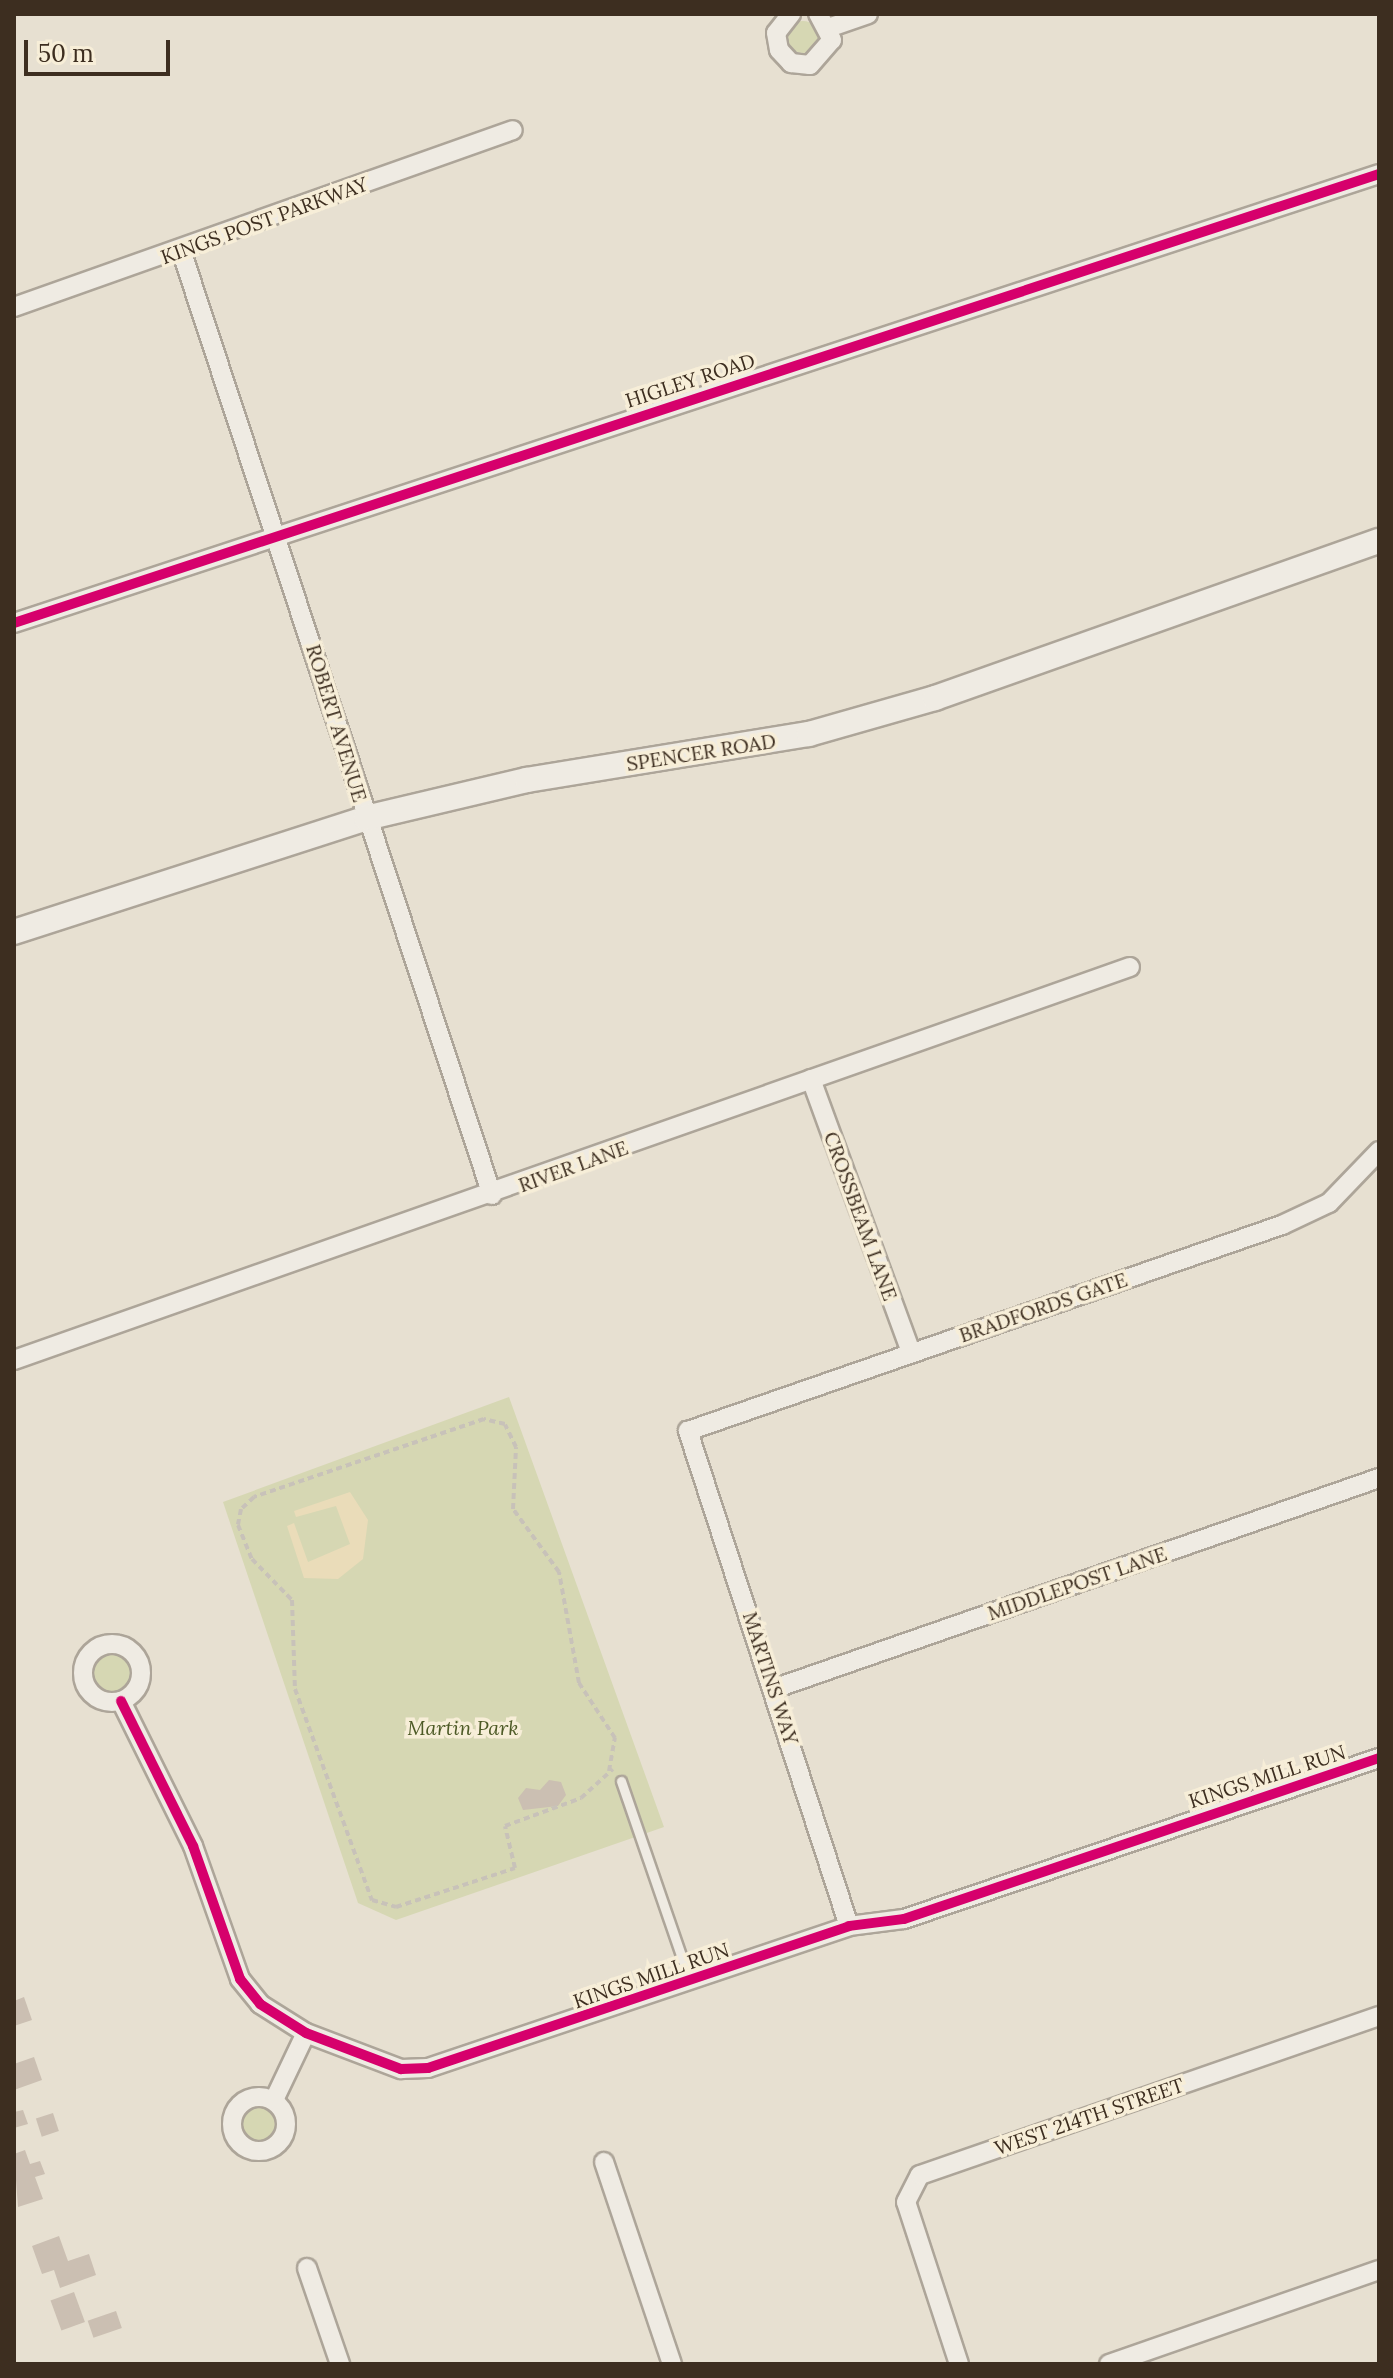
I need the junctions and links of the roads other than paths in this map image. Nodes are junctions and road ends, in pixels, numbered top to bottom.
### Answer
1 (791, 14) edge
2 (868, 14) edge
3 (824, 21) edge
4 (513, 130) dead end
5 (1379, 174) edge
6 (181, 250) junction
7 (14, 307) edge
8 (278, 535) junction
9 (1379, 541) edge
10 (14, 623) edge
11 (366, 818) junction
12 (14, 932) edge
13 (1130, 967) dead end
14 (811, 1079) junction
15 (1379, 1151) edge
16 (492, 1195) junction
17 (911, 1353) junction
18 (14, 1360) edge
19 (688, 1431) joint
20 (1379, 1478) edge
21 (776, 1688) junction
22 (121, 1701) dead end
23 (1379, 1758) edge
24 (621, 1781) dead end
25 (849, 1926) junction
26 (690, 1981) junction
27 (1379, 2016) edge
28 (306, 2033) junction
29 (274, 2100) dead end
30 (604, 2162) dead end
31 (307, 2268) dead end
32 (1379, 2270) edge
33 (340, 2364) edge
34 (672, 2364) edge
35 (959, 2364) edge
36 (1109, 2364) edge

1 - 3 street
2 - 3 street
4 - 6 street, KINGS POST PARKWAY
5 - 8 street, HIGLEY ROAD
6 - 7 street, KINGS POST PARKWAY
6 - 8 street, ROBERT AVENUE
8 - 10 street, HIGLEY ROAD
8 - 11 street, ROBERT AVENUE
9 - 11 street, SPENCER ROAD
11 - 12 street, SPENCER ROAD
11 - 16 street, ROBERT AVENUE
13 - 14 street, RIVER LANE
14 - 16 street, RIVER LANE
14 - 17 street, CROSSBEAM LANE
15 - 17 street, BRADFORDS GATE
16 - 18 street, RIVER LANE
17 - 19 street, BRADFORDS GATE
19 - 21 street, MARTINS WAY
20 - 21 street, MIDDLEPOST LANE
21 - 25 street, MARTINS WAY
22 - 28 street, KINGS MILL RUN
23 - 25 street, KINGS MILL RUN
24 - 26 lane
25 - 26 street, KINGS MILL RUN
26 - 28 street, KINGS MILL RUN
27 - 35 street, WEST 214TH STREET
28 - 29 street
30 - 34 street
31 - 33 street
32 - 36 street

